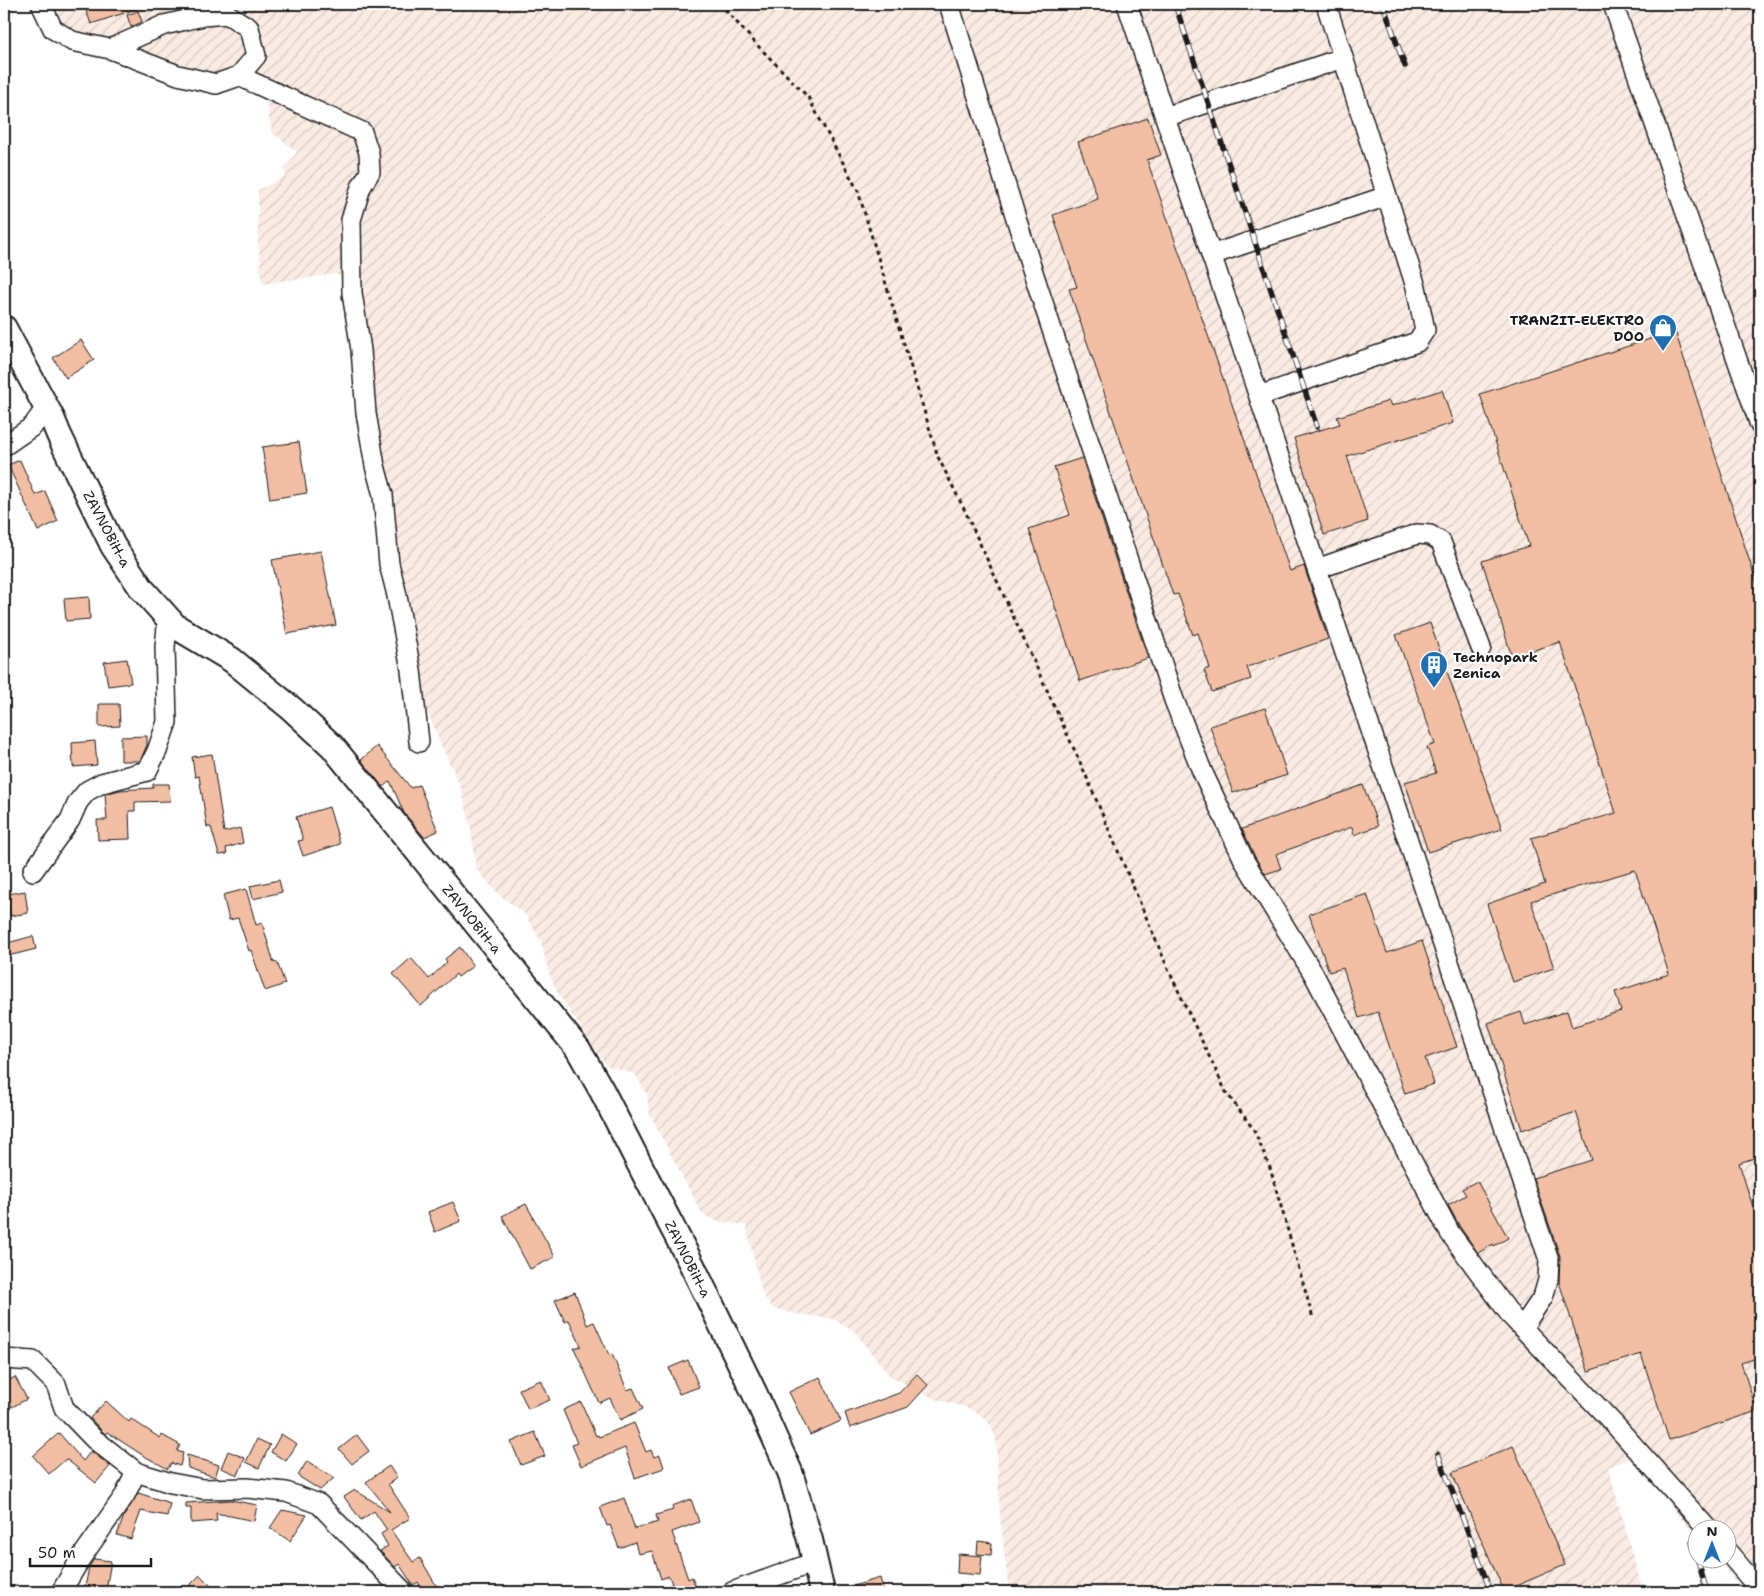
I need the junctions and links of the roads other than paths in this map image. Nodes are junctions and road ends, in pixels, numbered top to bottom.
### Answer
1 (41, 4) edge
2 (949, 4) edge
3 (1127, 4) edge
4 (1326, 4) edge
5 (1613, 4) edge
6 (110, 49) junction
7 (1343, 58) junction
8 (239, 76) junction
9 (1165, 117) junction
10 (1387, 196) junction
11 (1211, 255) junction
12 (4, 328) edge
13 (1259, 396) junction
14 (47, 406) junction
15 (1760, 425) edge
16 (4, 446) edge
17 (1317, 569) junction
18 (168, 617) junction
19 (1481, 648) dead end
20 (419, 742) dead end
21 (33, 871) dead end
22 (1522, 1328) junction
23 (4, 1359) edge
24 (136, 1472) junction
25 (1698, 1518) edge
26 (1736, 1560) edge
27 (815, 1562) junction
28 (1758, 1582) edge
29 (61, 1592) edge
30 (404, 1592) edge
31 (732, 1592) edge
32 (822, 1592) edge

1 - 6 street
2 - 22 street
3 - 9 street
4 - 7 street
5 - 15 street
6 - 8 street
6 - 8 street
7 - 9 street
7 - 10 street
8 - 20 street
9 - 11 street
10 - 11 street
10 - 13 street
11 - 13 street
12 - 14 main road, ZAVNOBiH-a
13 - 17 street
14 - 16 street
14 - 18 main road, ZAVNOBiH-a
17 - 19 street
17 - 22 street
18 - 21 street
18 - 27 main road, ZAVNOBiH-a
22 - 25 street
23 - 24 street
24 - 29 street
24 - 30 street
26 - 28 street
27 - 31 street
27 - 32 main road, ZAVNOBiH-a

